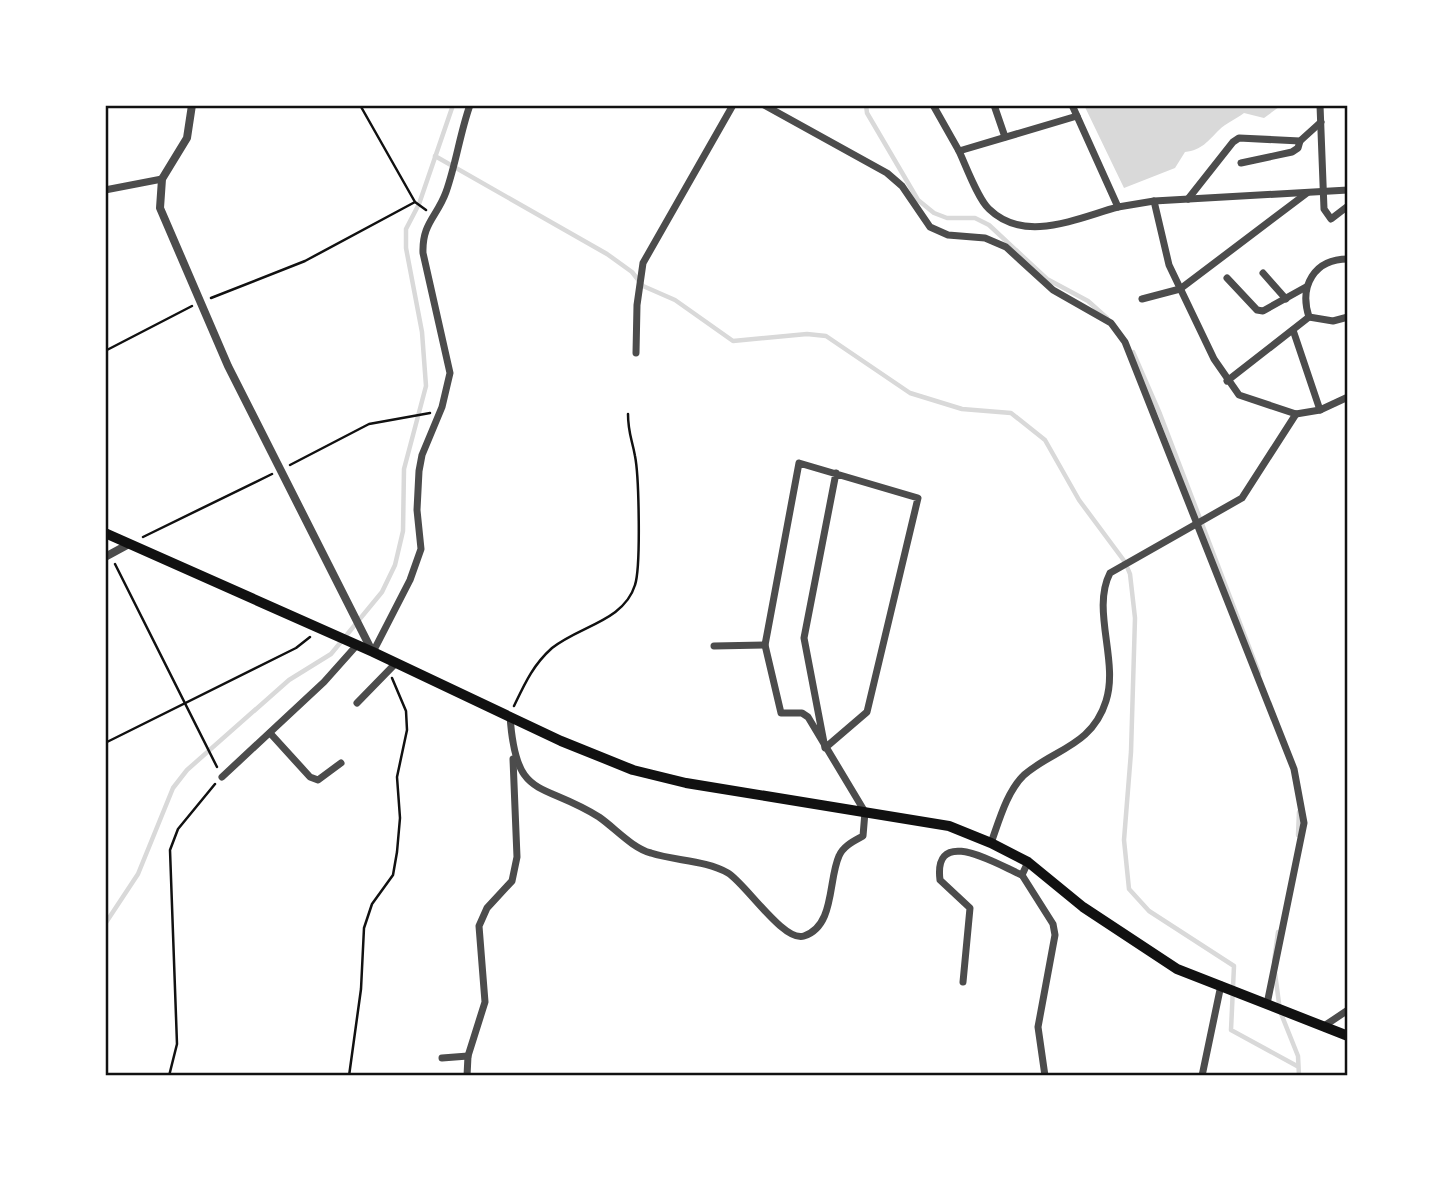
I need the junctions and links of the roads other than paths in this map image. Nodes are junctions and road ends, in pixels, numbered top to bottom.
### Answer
1 (192, 105) edge
2 (470, 105) edge
3 (733, 105) edge
4 (764, 105) edge
5 (933, 105) edge
6 (994, 105) edge
7 (1072, 105) edge
8 (1320, 105) edge
9 (1329, 105) edge
10 (1077, 116) junction
11 (1321, 122) junction
12 (1005, 137) junction
13 (1300, 141) junction
14 (958, 151) junction
15 (1241, 163) dead end
16 (162, 179) junction
17 (105, 190) edge
18 (1348, 190) edge
19 (1323, 192) junction
20 (1308, 193) junction
21 (1188, 199) junction
22 (1154, 201) junction
23 (1348, 206) edge
24 (1118, 207) junction
25 (1348, 259) edge
26 (1263, 273) dead end
27 (1227, 278) dead end
28 (1306, 287) junction
29 (1180, 289) junction
30 (1142, 299) dead end
31 (1286, 299) junction
32 (1309, 317) junction
33 (1348, 317) edge
34 (1293, 330) junction
35 (636, 353) dead end
36 (1227, 381) junction
37 (1348, 397) edge
38 (1320, 410) junction
39 (1296, 414) junction
40 (836, 472) junction
41 (1198, 525) junction
42 (105, 533) edge
43 (129, 544) junction
44 (108, 556) edge
45 (357, 645) junction
46 (765, 645) junction
47 (714, 646) dead end
48 (373, 652) junction
49 (391, 669) junction
50 (357, 704) dead end
51 (510, 715) junction
52 (270, 733) junction
53 (825, 748) junction
54 (512, 752) junction
55 (341, 763) dead end
56 (222, 777) road end
57 (865, 812) junction
58 (991, 842) junction
59 (1028, 862) junction
60 (1022, 875) junction
61 (963, 982) dead end
62 (1221, 985) junction
63 (1267, 1004) junction
64 (1348, 1010) edge
65 (1324, 1026) junction
66 (1348, 1036) edge
67 (468, 1056) junction
68 (442, 1058) dead end
69 (467, 1076) edge
70 (1045, 1076) edge
71 (1202, 1076) edge

1 - 16 street
2 - 48 street
3 - 35 street
4 - 41 street
5 - 14 street
6 - 12 street
7 - 10 street
8 - 9 street
8 - 11 street
10 - 12 street
10 - 24 street
11 - 13 street
11 - 19 street
12 - 14 street
13 - 15 street
13 - 21 street
14 - 24 street
16 - 17 street
16 - 48 street
18 - 19 street
19 - 20 street
19 - 23 street
20 - 21 street
20 - 29 street
21 - 22 street
22 - 24 street
22 - 29 street
25 - 28 street
26 - 31 street
27 - 31 street
28 - 31 street
28 - 32 street
29 - 30 street
29 - 36 street
32 - 33 street
32 - 34 street
34 - 36 street
34 - 38 street
36 - 39 street
37 - 38 street
38 - 39 street
39 - 41 street
40 - 46 street
40 - 53 street
40 - 53 street
41 - 58 street
41 - 63 street
42 - 43 main road
43 - 44 street
43 - 45 main road
45 - 48 main road
45 - 52 street
46 - 47 street
46 - 53 street
48 - 49 main road
49 - 50 street
49 - 51 main road
51 - 54 street
51 - 57 main road
52 - 55 street
52 - 56 street
53 - 57 street
54 - 57 street
54 - 67 street
57 - 58 main road
58 - 59 main road
59 - 60 street
59 - 62 main road
60 - 61 street
60 - 70 street
62 - 63 main road
62 - 71 street
63 - 65 main road
64 - 65 street
65 - 66 main road
67 - 68 street
67 - 69 street

